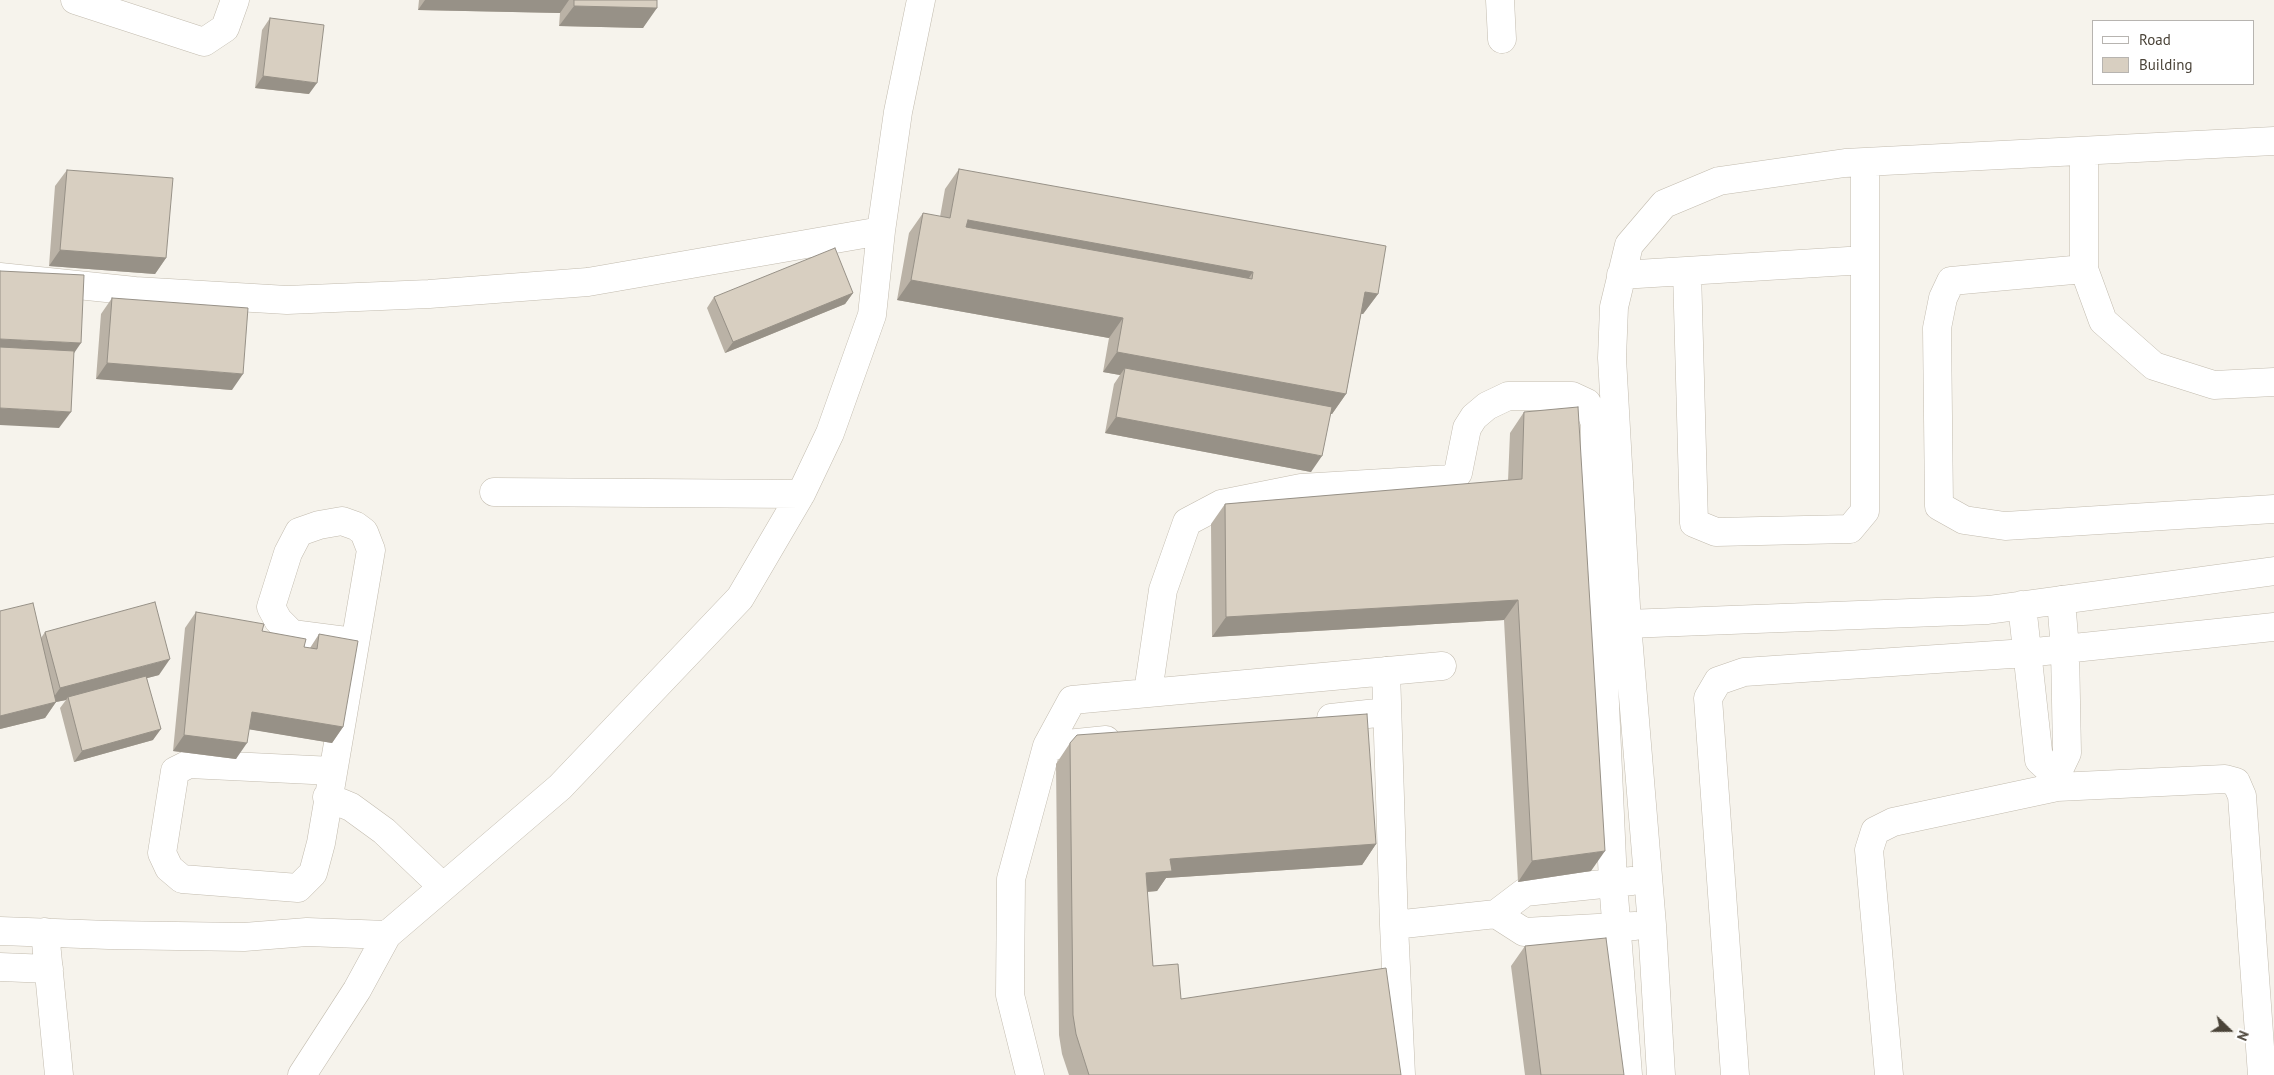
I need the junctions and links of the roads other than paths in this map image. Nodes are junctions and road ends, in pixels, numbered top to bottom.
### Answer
1 (75, 0) edge
2 (235, 0) edge
3 (920, 0) edge
4 (1500, 0) edge
5 (1502, 39) dead end
6 (2274, 141) edge
7 (2084, 151) junction
8 (1865, 163) junction
9 (881, 231) junction
10 (1865, 260) junction
11 (2084, 269) junction
12 (1686, 271) junction
13 (1621, 275) junction
14 (0, 277) edge
15 (2274, 382) edge
16 (494, 492) dead end
17 (801, 494) junction
18 (2274, 509) edge
19 (2274, 571) edge
20 (2061, 600) junction
21 (2022, 605) junction
22 (1626, 624) junction
23 (2274, 626) edge
24 (357, 642) junction
25 (2065, 649) junction
26 (2026, 652) junction
27 (1442, 666) dead end
28 (1386, 671) junction
29 (1148, 692) junction
30 (1386, 712) junction
31 (1308, 720) edge
32 (1134, 738) edge
33 (1047, 746) junction
34 (2056, 781) junction
35 (330, 784) junction
36 (1648, 879) junction
37 (1613, 882) junction
38 (443, 887) junction
39 (1496, 914) junction
40 (1394, 925) junction
41 (1652, 925) junction
42 (1616, 926) junction
43 (0, 931) edge
44 (45, 932) junction
45 (387, 935) junction
46 (0, 967) edge
47 (49, 969) junction
48 (59, 1075) edge
49 (302, 1075) edge
50 (1030, 1075) edge
51 (1401, 1075) edge
52 (1628, 1075) edge
53 (1661, 1075) edge
54 (1735, 1075) edge
55 (1890, 1075) edge
56 (2262, 1075) edge

1 - 2 street
3 - 9 street
4 - 5 street
6 - 7 street
7 - 8 street
7 - 11 street
8 - 10 street
8 - 13 street
9 - 14 street
9 - 17 street
10 - 12 street
10 - 12 street
11 - 15 street
11 - 18 street
12 - 13 street
13 - 22 street
16 - 17 street
17 - 38 street
19 - 20 street
20 - 21 street
20 - 25 street
21 - 22 street
21 - 26 street
22 - 36 street
23 - 25 street
24 - 24 street
24 - 35 street
25 - 26 street
25 - 34 street
26 - 34 street
26 - 54 street
27 - 28 street
28 - 29 street
28 - 30 street
29 - 33 street
29 - 37 street
30 - 31 street
30 - 40 street
32 - 33 street
33 - 50 street
34 - 55 street
34 - 56 street
35 - 35 street
35 - 38 street
36 - 37 street
36 - 41 street
37 - 39 street
37 - 42 street
38 - 45 street
39 - 40 street
39 - 42 street
40 - 51 street
41 - 42 street
41 - 53 street
42 - 52 street
43 - 44 street
44 - 45 street
44 - 47 street
45 - 49 street
46 - 47 street
47 - 48 street

